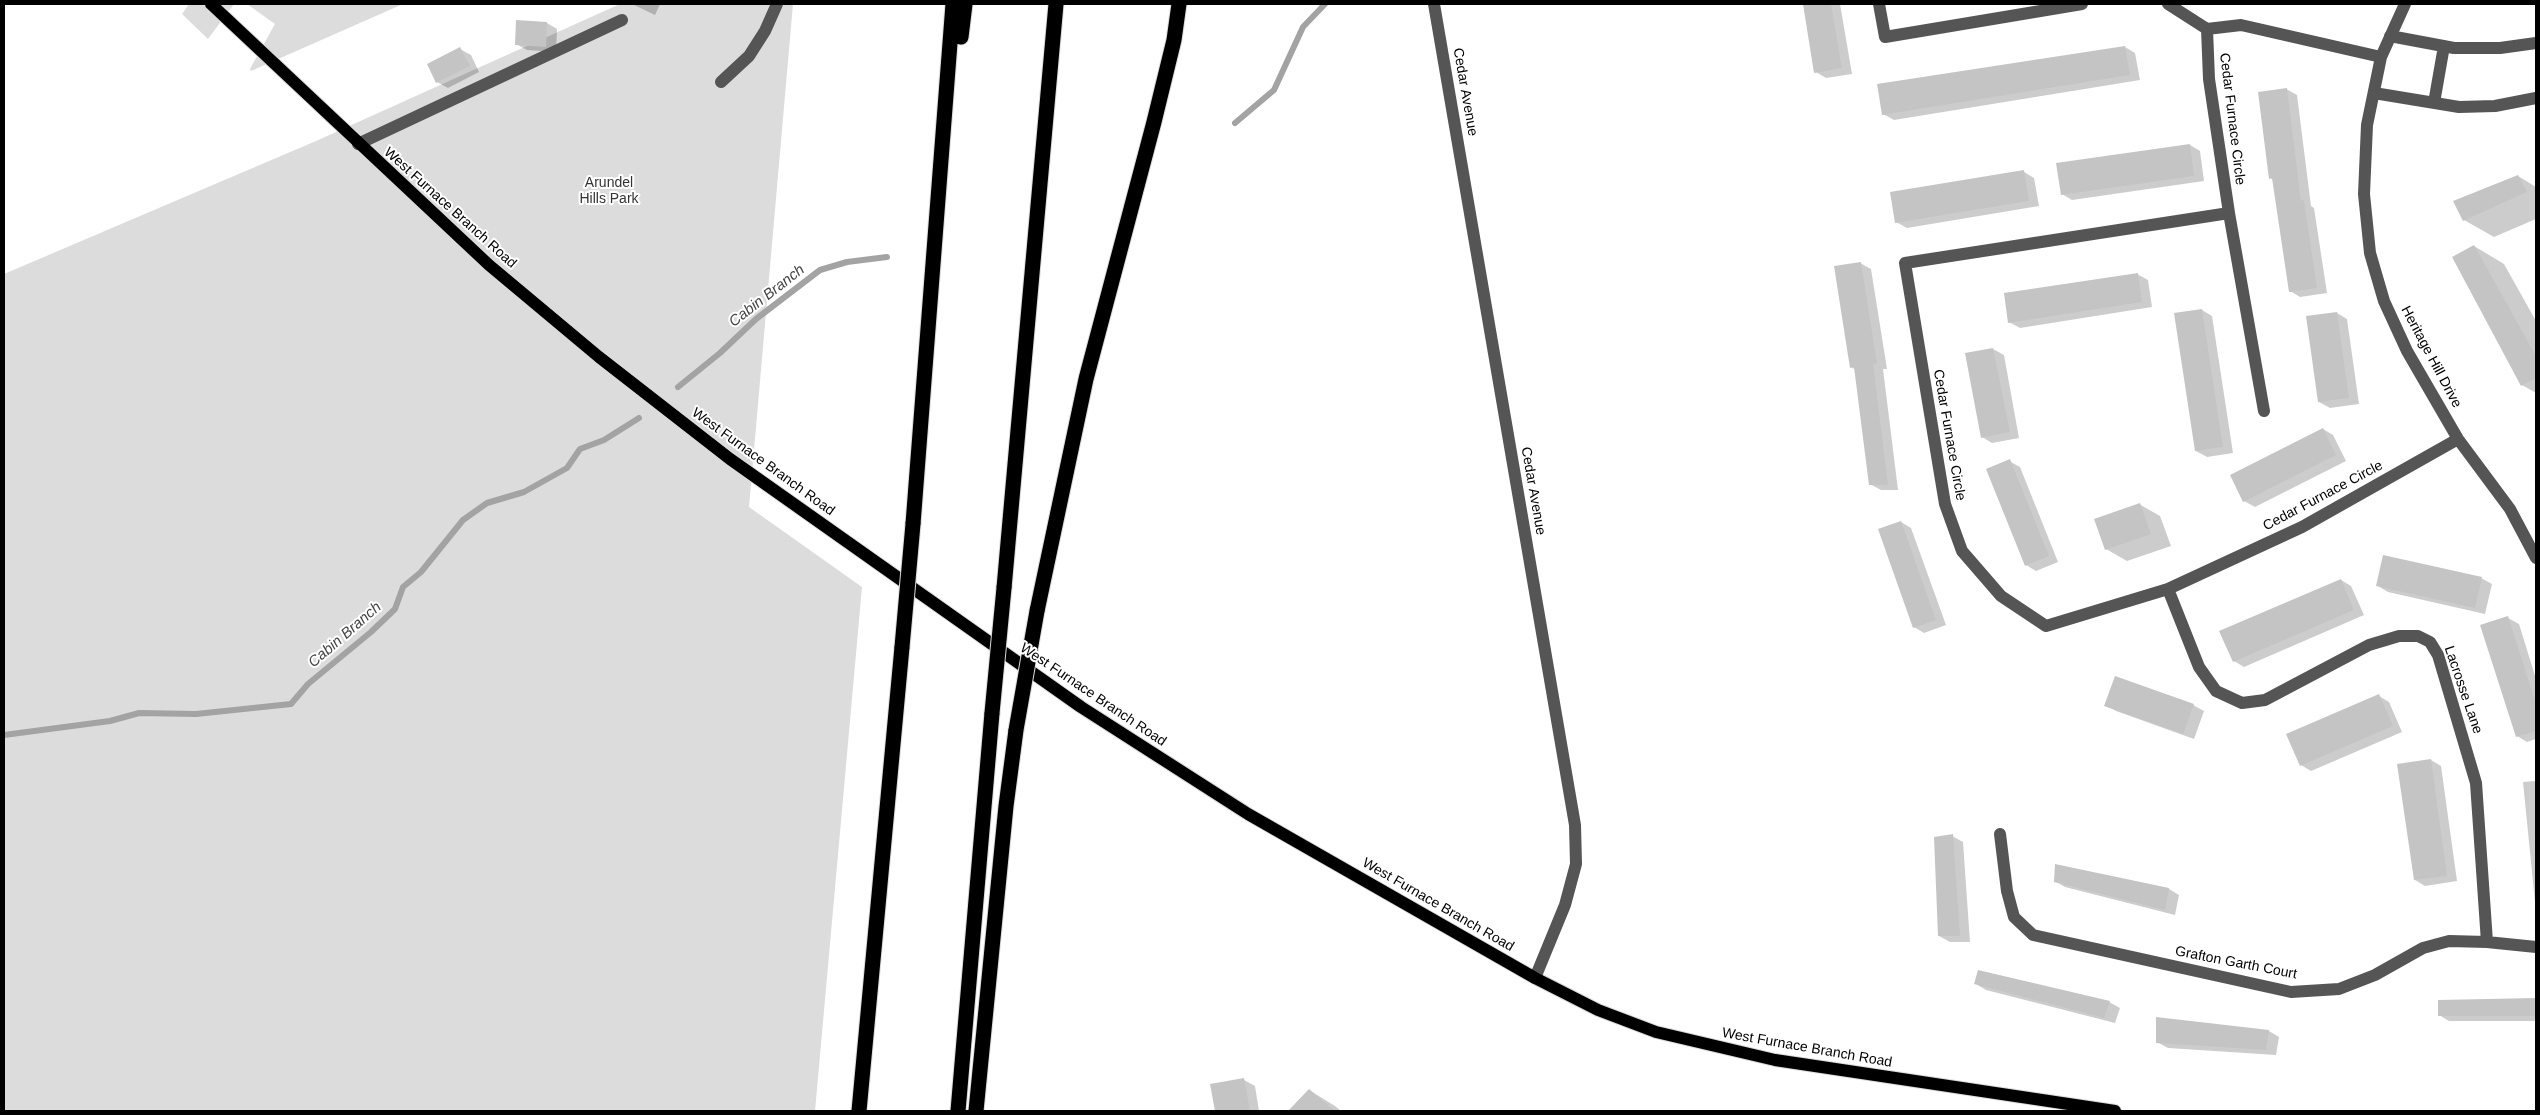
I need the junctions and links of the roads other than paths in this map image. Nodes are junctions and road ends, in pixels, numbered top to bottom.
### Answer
1 (211, 4) edge
2 (777, 4) edge
3 (953, 4) edge
4 (965, 4) edge
5 (1056, 4) edge
6 (1179, 4) edge
7 (1434, 4) edge
8 (1879, 4) edge
9 (2082, 4) edge
10 (2168, 4) edge
11 (2404, 4) edge
12 (622, 20) dead end
13 (2207, 29) junction
14 (2390, 36) junction
15 (2536, 44) edge
16 (2444, 46) junction
17 (2381, 58) junction
18 (720, 82) dead end
19 (2374, 93) junction
20 (2536, 98) edge
21 (2434, 103) junction
22 (358, 144) junction
23 (2230, 213) junction
24 (938, 217) junction
25 (2264, 411) dead end
26 (2458, 439) junction
27 (2536, 555) edge
28 (2168, 590) junction
29 (2000, 834) dead end
30 (2486, 942) junction
31 (2536, 947) edge
32 (1535, 978) junction
33 (860, 1111) edge
34 (958, 1111) edge
35 (976, 1111) edge
36 (2115, 1111) edge

1 - 22 main road, West Furnace Branch Road
2 - 18 street
3 - 24 highway
4 - 24 highway
5 - 34 highway, bridge
6 - 35 highway, bridge
7 - 32 street, Cedar Avenue
8 - 9 street
10 - 13 street
11 - 14 street, Heritage Hill Drive
12 - 22 street
13 - 17 street
13 - 23 street, Cedar Furnace Circle
14 - 16 street
14 - 17 street, Heritage Hill Drive
15 - 16 street
16 - 21 street
17 - 19 street, Heritage Hill Drive
19 - 21 street
19 - 26 street, Heritage Hill Drive
20 - 21 street
22 - 32 main road, West Furnace Branch Road
23 - 25 street, Cedar Furnace Circle
23 - 28 street, Cedar Furnace Circle
24 - 33 highway, bridge
26 - 27 street, Heritage Hill Drive
26 - 28 street, Cedar Furnace Circle
28 - 30 street, Lacrosse Lane
29 - 30 street, Grafton Garth Court
30 - 31 street, Grafton Garth Court
32 - 36 main road, West Furnace Branch Road

